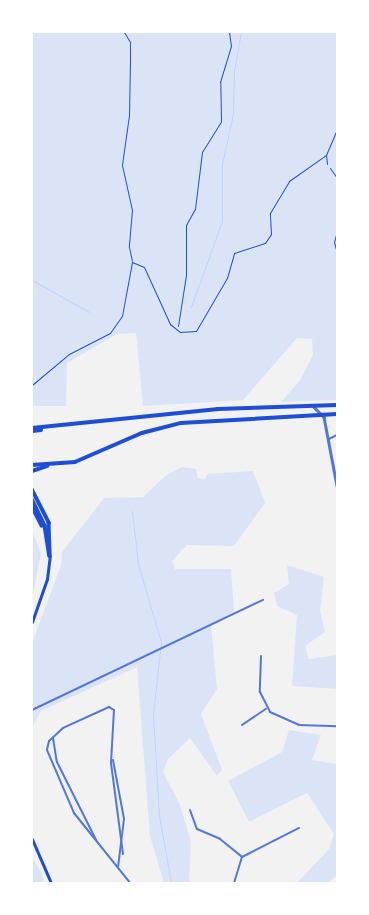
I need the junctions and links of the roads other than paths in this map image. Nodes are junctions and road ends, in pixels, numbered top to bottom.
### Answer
1 (337, 405) edge
2 (313, 406) junction
3 (322, 414) junction
4 (337, 414) edge
5 (56, 427) junction
6 (32, 428) edge
7 (32, 431) edge
8 (337, 435) edge
9 (329, 439) junction
10 (32, 465) edge
11 (48, 466) junction
12 (32, 471) edge
13 (337, 486) edge
14 (32, 490) edge
15 (32, 499) edge
16 (32, 506) edge
17 (50, 556) junction
18 (263, 600) dead end
19 (32, 622) edge
20 (261, 656) dead end
21 (266, 709) junction
22 (32, 710) edge
23 (242, 725) dead end
24 (337, 726) edge
25 (53, 738) junction
26 (111, 755) junction
27 (190, 810) dead end
28 (299, 828) dead end
29 (32, 839) edge
30 (96, 840) junction
31 (122, 854) junction
32 (242, 857) junction
33 (118, 867) junction
34 (51, 883) edge
35 (130, 883) edge
36 (234, 883) edge

1 - 2 highway
2 - 3 street
2 - 5 highway
3 - 4 highway
3 - 9 street
3 - 11 highway
5 - 6 highway
5 - 7 highway
8 - 9 street
9 - 13 street
10 - 11 highway
11 - 12 highway
14 - 17 highway
15 - 17 highway
16 - 17 highway
17 - 19 main road
18 - 22 street
20 - 21 street
21 - 23 street
21 - 24 street
25 - 26 street
25 - 30 street
25 - 30 street
26 - 31 street
26 - 31 street
27 - 32 street
28 - 32 street
29 - 34 main road
30 - 33 street
31 - 33 street
32 - 36 street
33 - 35 street

